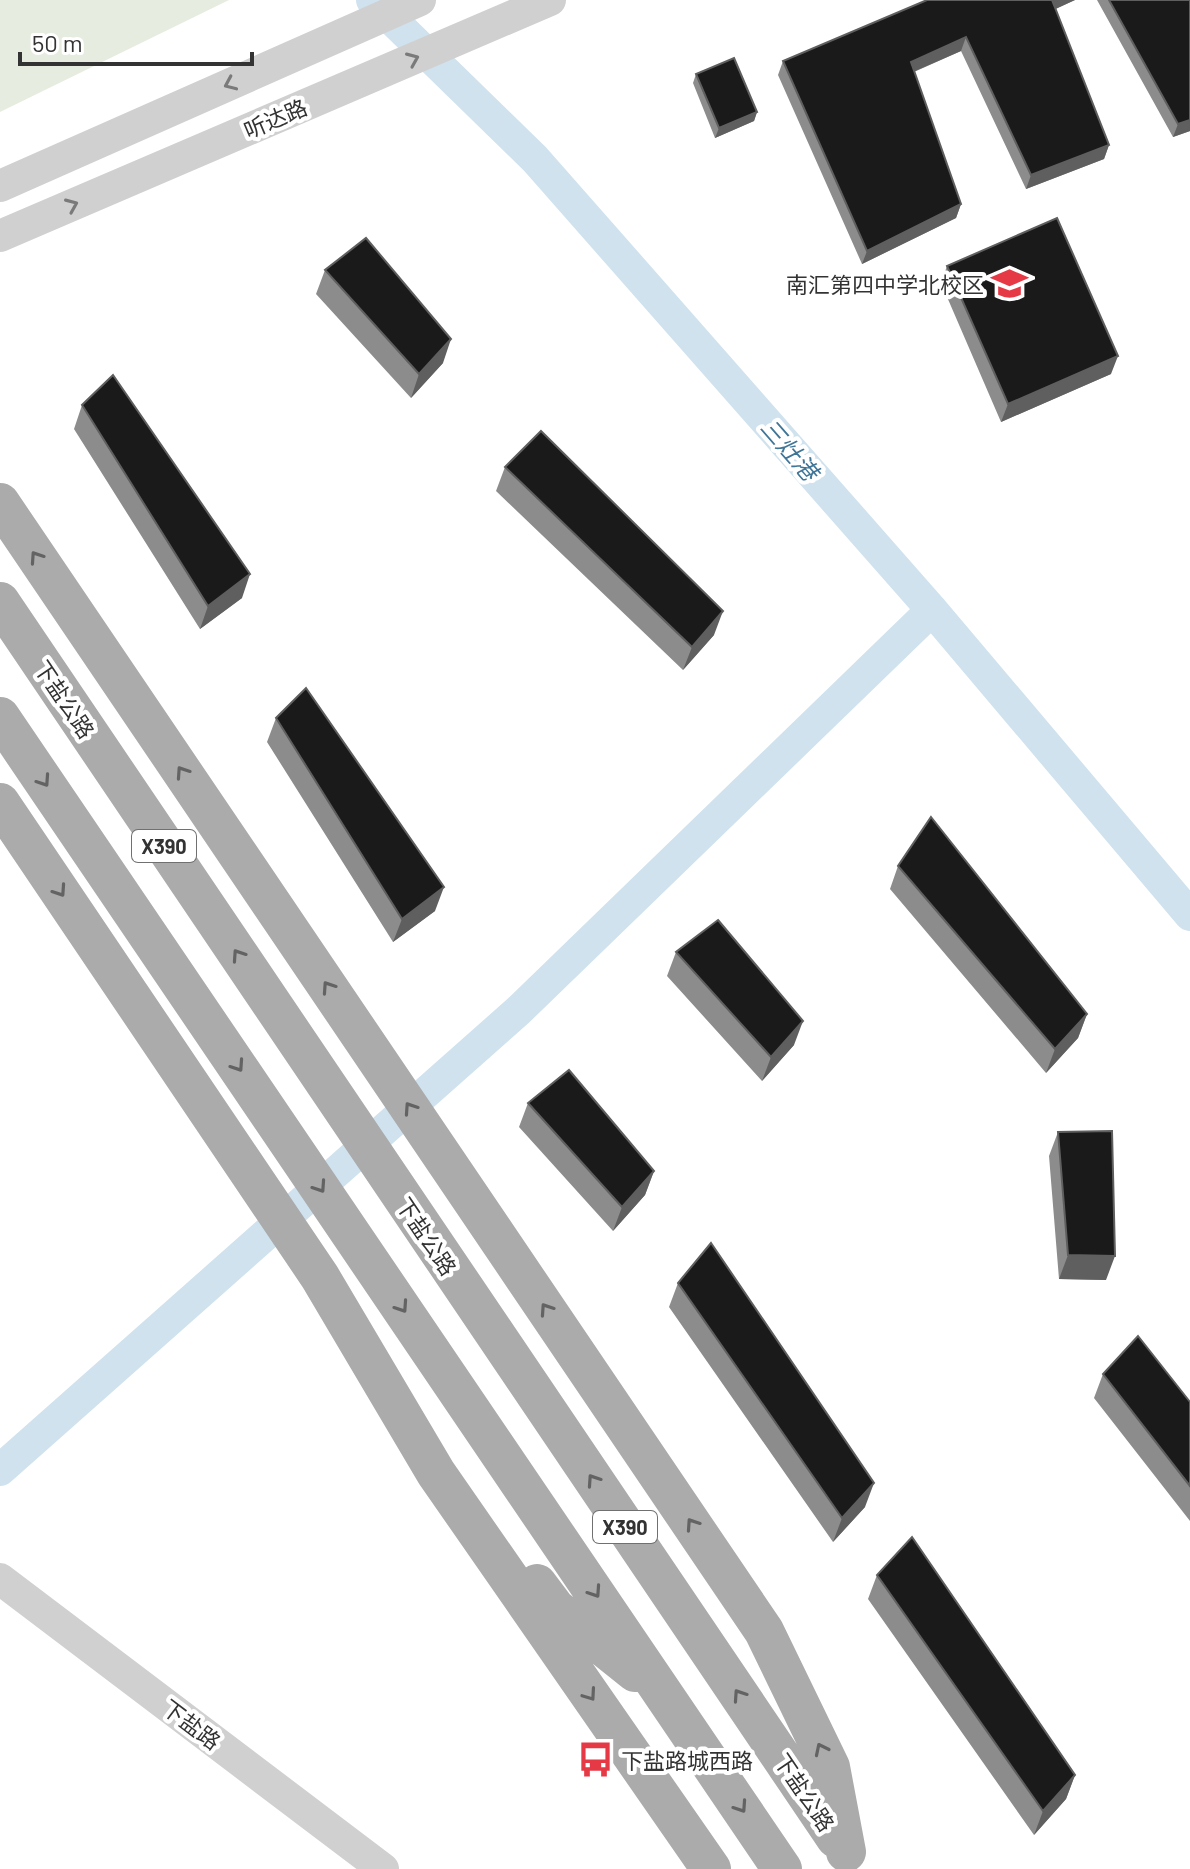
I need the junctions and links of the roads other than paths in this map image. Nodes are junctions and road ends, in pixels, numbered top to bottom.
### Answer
1 (420, 0) edge
2 (550, 0) edge
3 (0, 186) edge
4 (0, 236) edge
5 (0, 503) edge
6 (0, 602) edge
7 (0, 717) edge
8 (0, 803) edge
9 (383, 1385) junction
10 (0, 1579) edge
11 (667, 1698) junction
12 (851, 1860) edge
13 (701, 1866) edge
14 (383, 1869) edge
15 (782, 1869) edge

1 -> 3 street
4 -> 2 street, 听达路
12 -> 5 main road
12 -> 6 main road, 下盐公路 / X390
7 -> 11 main road, X390
8 -> 9 main road
9 - 11 main road
9 -> 13 main road
10 - 14 street, 下盐路
11 -> 15 main road, X390

